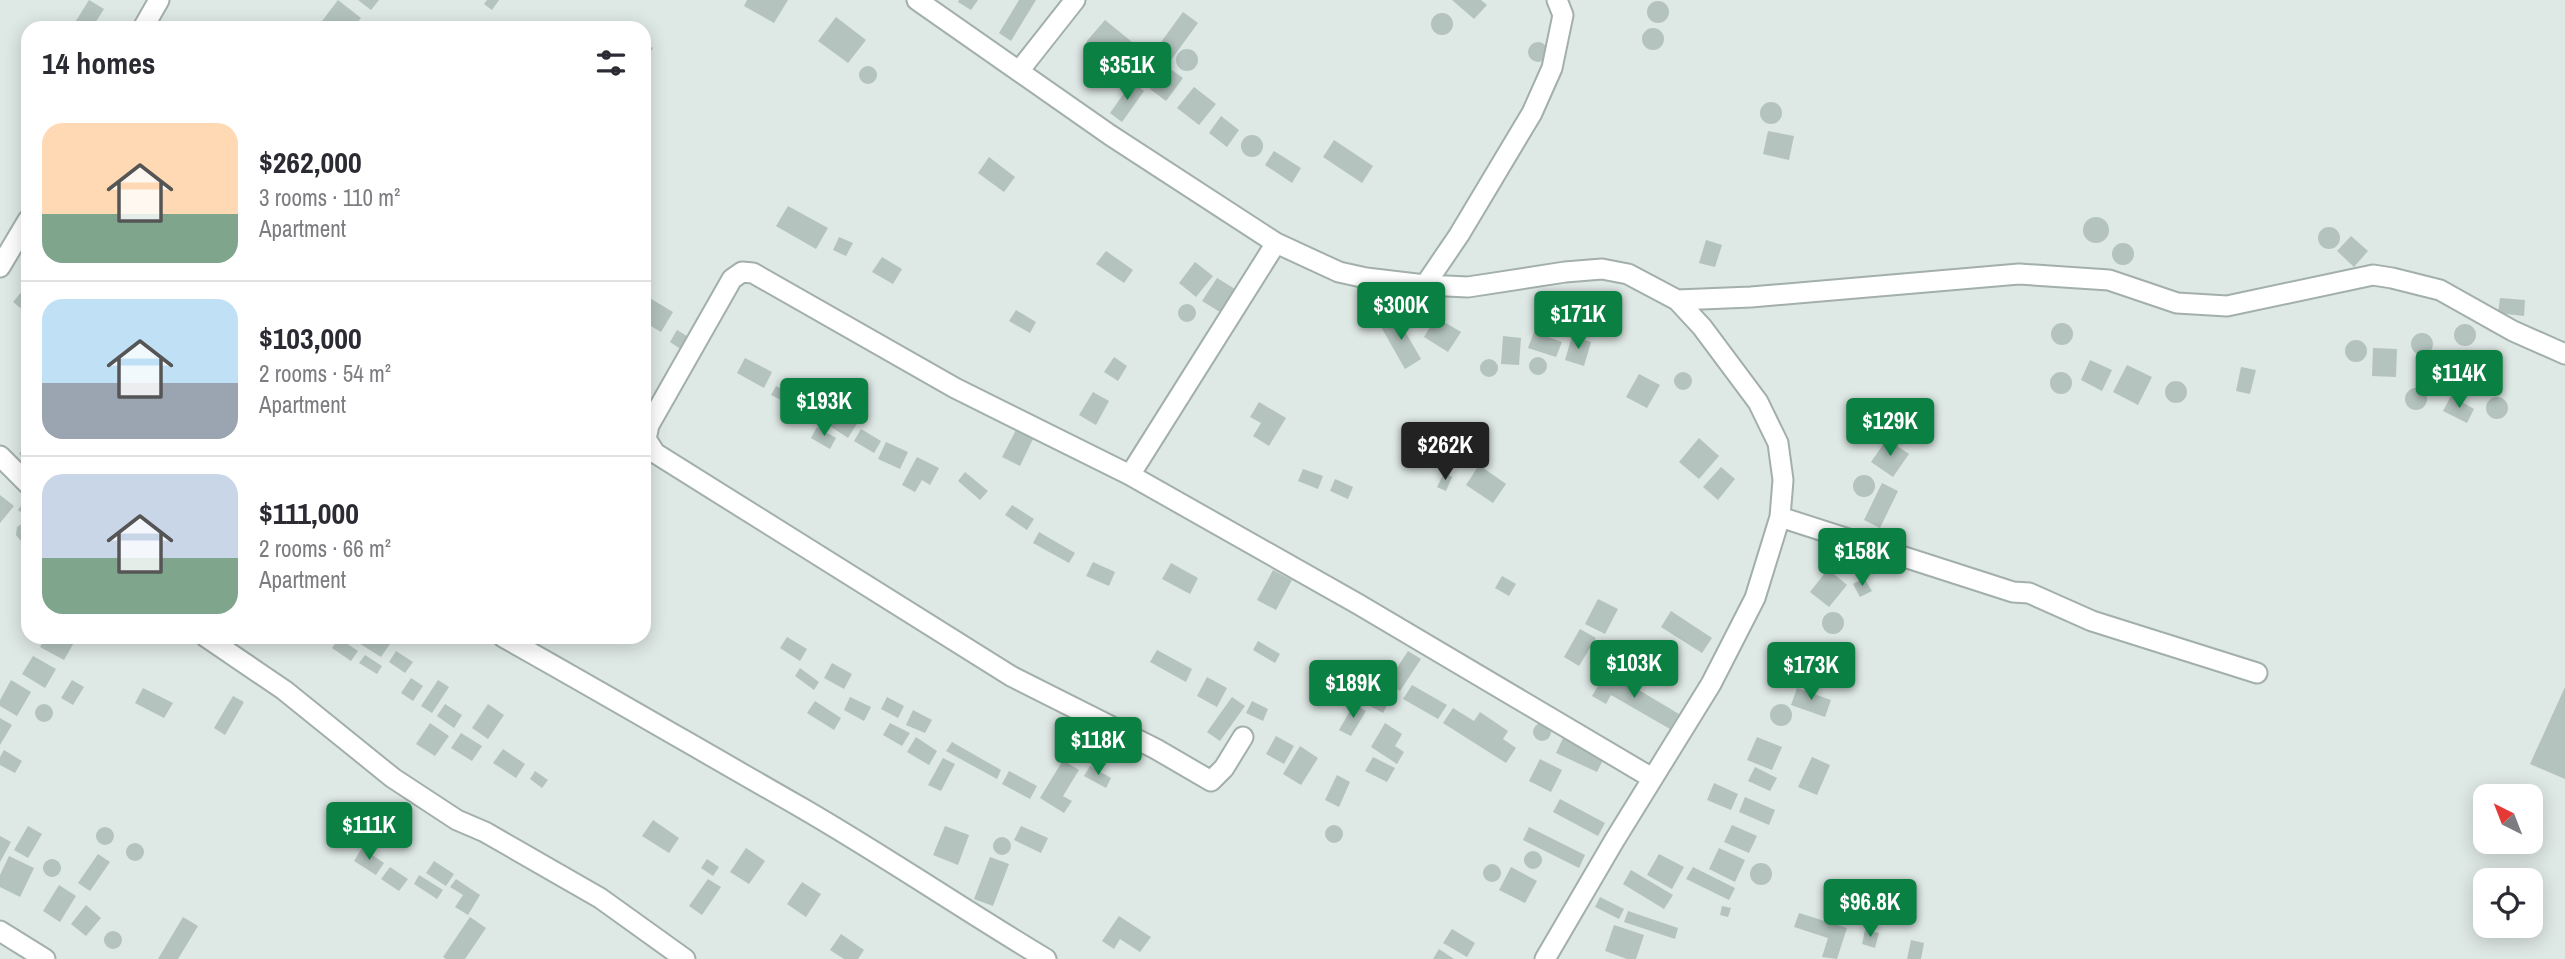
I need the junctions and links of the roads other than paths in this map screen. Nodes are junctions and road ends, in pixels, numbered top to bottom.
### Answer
1 (159, 0) edge
2 (917, 0) edge
3 (1075, 0) edge
4 (1557, 0) edge
5 (147, 21) edge
6 (1019, 71) junction
7 (21, 232) edge
8 (1276, 243) junction
9 (0, 267) edge
10 (1425, 285) junction
11 (1677, 300) junction
12 (2565, 354) edge
13 (651, 421) edge
14 (651, 447) edge
15 (0, 456) edge
16 (1130, 475) junction
17 (21, 477) edge
18 (1780, 517) junction
19 (216, 644) edge
20 (516, 644) edge
21 (2257, 673) dead end
22 (1243, 737) dead end
23 (1652, 778) junction
24 (0, 931) edge
25 (46, 959) edge
26 (685, 959) edge
27 (1046, 959) edge
28 (1545, 959) edge

1 - 5 street
2 - 6 street
3 - 6 street
4 - 10 street
6 - 8 street
7 - 9 street
8 - 10 street
8 - 16 street
10 - 11 street
11 - 12 street
11 - 18 street
13 - 16 street
14 - 22 street
15 - 17 street
16 - 23 street
18 - 21 street
18 - 23 street
19 - 26 street
20 - 27 street
23 - 28 street
24 - 25 street

